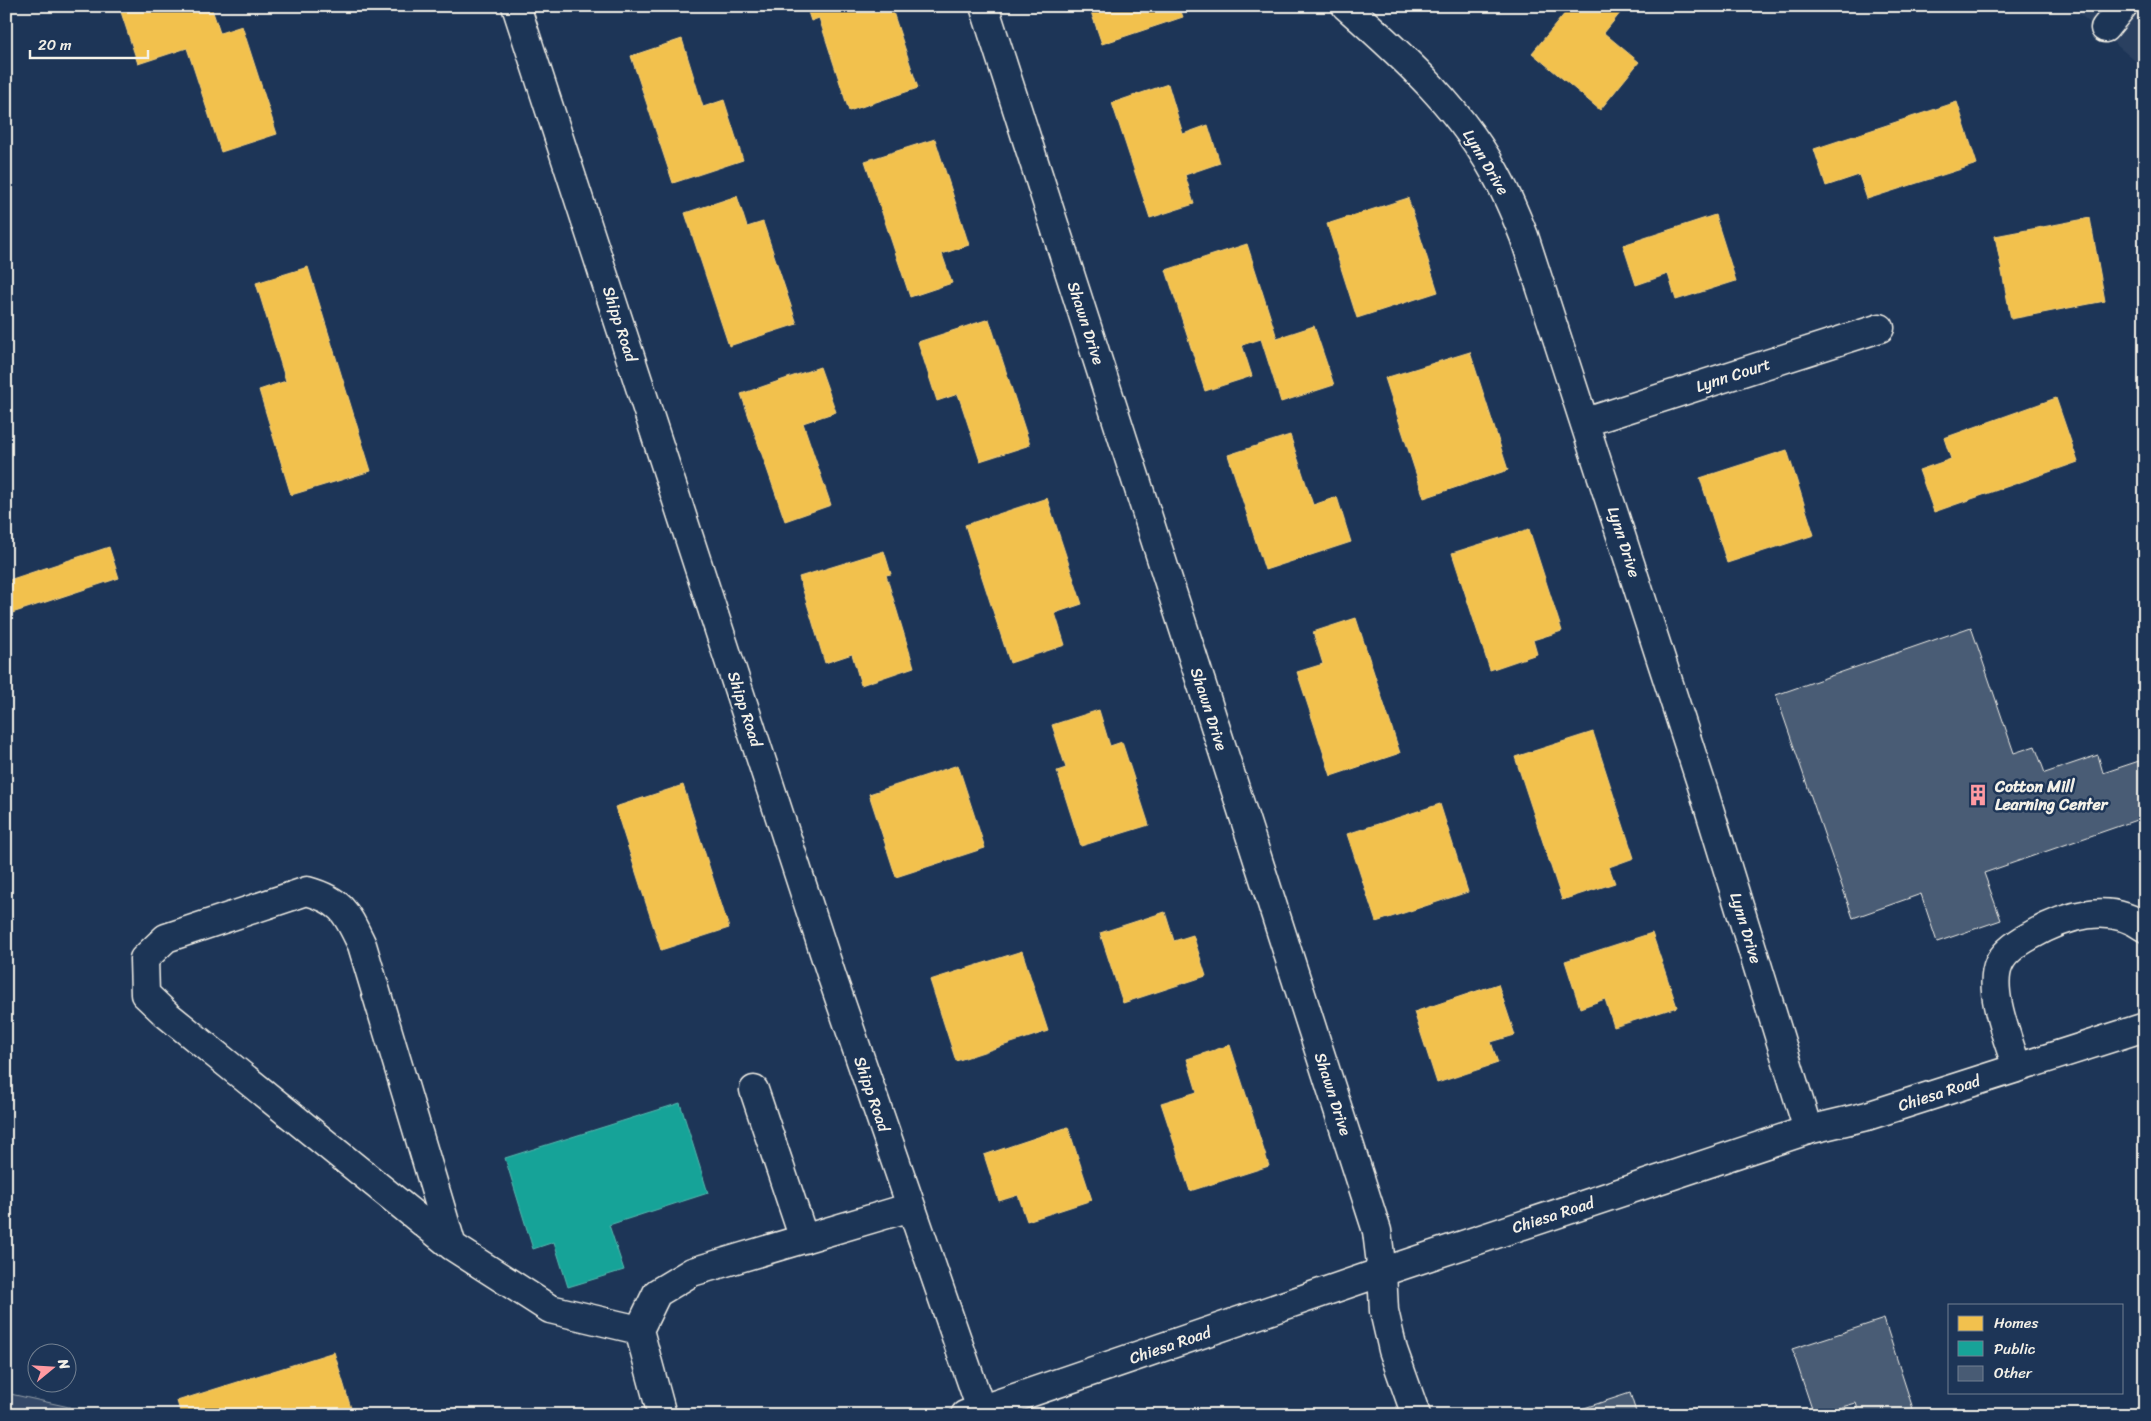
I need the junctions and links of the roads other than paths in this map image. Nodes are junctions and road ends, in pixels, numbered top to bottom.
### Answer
1 (516, 6) edge
2 (984, 6) edge
3 (1346, 6) edge
4 (2123, 6) edge
5 (2105, 28) dead end
6 (1880, 328) dead end
7 (1586, 422) junction
8 (2145, 928) edge
9 (2145, 1027) edge
10 (2017, 1068) junction
11 (754, 1090) dead end
12 (1808, 1130) junction
13 (910, 1207) junction
14 (804, 1239) junction
15 (452, 1246) junction
16 (1382, 1272) junction
17 (639, 1330) junction
18 (976, 1413) edge
19 (662, 1415) edge
20 (1416, 1415) edge

1 - 13 street, Shipp Road
2 - 16 street, Shawn Drive
3 - 7 street, Lynn Drive
4 - 5 street
6 - 7 street, Lynn Court
7 - 12 street, Lynn Drive
8 - 10 street
9 - 10 street, Chiesa Road
10 - 12 street, Chiesa Road
11 - 14 street
12 - 16 street, Chiesa Road
13 - 14 street
13 - 18 street, Shipp Road
14 - 17 street
15 - 15 street
15 - 17 street
16 - 18 street, Chiesa Road
16 - 20 street, Shawn Drive
17 - 19 street

